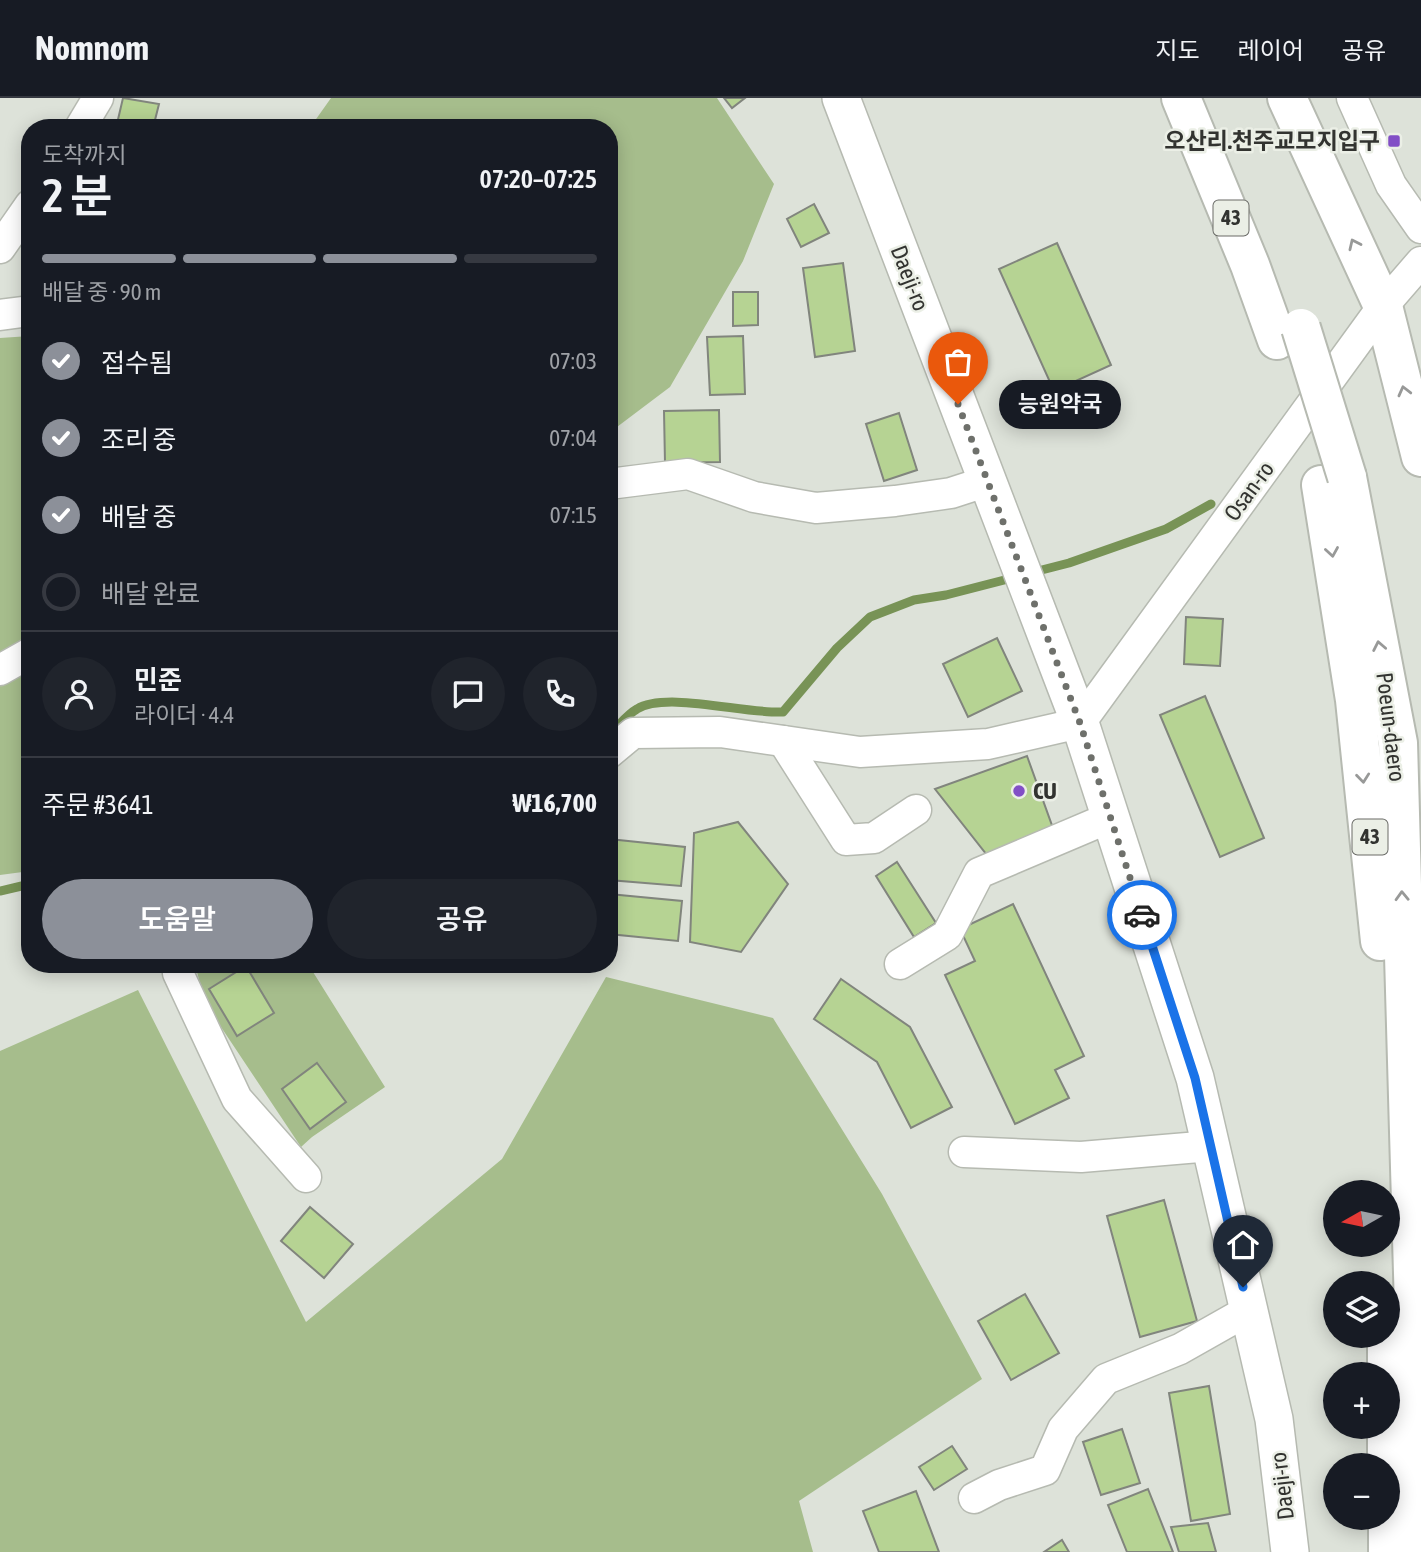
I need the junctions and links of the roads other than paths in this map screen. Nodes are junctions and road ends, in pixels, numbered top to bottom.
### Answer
1 (98, 98) edge
2 (841, 98) edge
3 (1181, 98) edge
4 (1208, 98) edge
5 (1287, 98) edge
6 (1352, 98) edge
7 (85, 119) edge
8 (21, 218) edge
9 (1421, 228) edge
10 (0, 248) edge
11 (1421, 262) edge
12 (1383, 306) junction
13 (21, 312) edge
14 (0, 316) edge
15 (1289, 334) junction
16 (1421, 457) edge
17 (988, 481) junction
18 (1334, 481) junction
19 (618, 483) edge
20 (21, 658) edge
21 (0, 670) edge
22 (1080, 723) junction
23 (783, 741) junction
24 (618, 746) edge
25 (916, 810) dead end
26 (1111, 817) junction
27 (900, 964) dead end
28 (177, 973) edge
29 (1211, 1146) junction
30 (964, 1152) dead end
31 (306, 1177) dead end
32 (1386, 1180) edge
33 (1249, 1310) junction
34 (1274, 1419) junction
35 (974, 1498) dead end
36 (1388, 1530) edge
37 (1282, 1552) edge
38 (1290, 1552) edge
39 (1388, 1552) edge
40 (1417, 1552) edge

1 - 7 street
2 - 17 main road, Daeji-ro
3 - 15 highway, Poeun-daero / 43
4 - 15 highway, Poeun-daero / 43
12 -> 5 highway
6 - 9 street
8 - 10 street
11 - 12 street, Osan-ro
16 -> 12 highway
12 - 22 street, Osan-ro
13 - 14 street
15 - 18 highway, Poeun-daero / 43
17 - 19 street
17 - 22 main road, Daeji-ro
18 -> 32 highway, Poeun-daero / 43
40 -> 18 highway, Poeun-daero / 43
20 - 21 street
22 - 23 street
22 - 26 main road, Daeji-ro
23 - 24 street
23 - 25 street
26 - 27 street
26 - 29 main road, Daeji-ro
28 - 31 street
29 - 30 street
29 - 33 main road, Daeji-ro
33 - 34 main road, Daeji-ro
33 - 35 street
34 - 37 street, Daeji-ro
34 - 38 main road, Daeji-ro
36 - 39 highway

